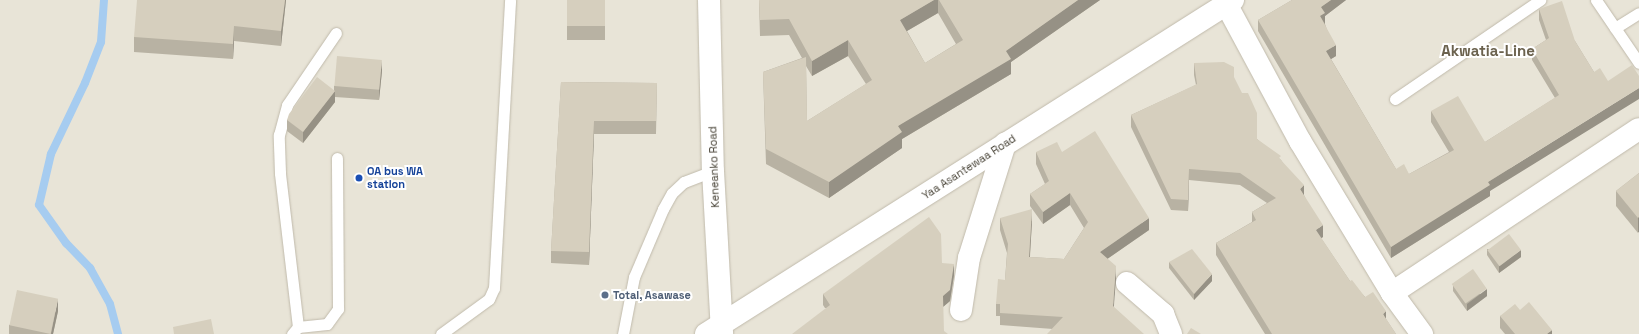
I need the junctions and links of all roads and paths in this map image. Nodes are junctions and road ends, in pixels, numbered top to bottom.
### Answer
1 (510, 0) edge
2 (709, 0) edge
3 (1540, 0) edge
4 (1596, 0) edge
5 (1227, 2) edge
6 (1639, 13) edge
7 (1615, 28) junction
8 (336, 32) dead end
9 (1639, 63) edge
10 (1395, 99) dead end
11 (1639, 130) edge
12 (1005, 144) junction
13 (337, 158) dead end
14 (713, 171) junction
15 (1127, 283) dead end
16 (1392, 293) junction
17 (961, 310) dead end
18 (295, 330) edge
19 (716, 331) edge
20 (441, 334) edge
21 (623, 334) edge
22 (1171, 334) edge
23 (1422, 334) edge

1 - 20 lane
2 - 14 street, Keneanko Road
3 - 10 lane
4 - 7 lane
5 - 12 street, Yaa Asantewaa Road
5 - 16 street
6 - 7 lane
7 - 9 lane
8 - 18 lane
11 - 16 street
12 - 17 street
12 - 19 street, Yaa Asantewaa Road
13 - 18 lane
14 - 19 street, Keneanko Road
14 - 21 lane
15 - 22 street
16 - 23 street

